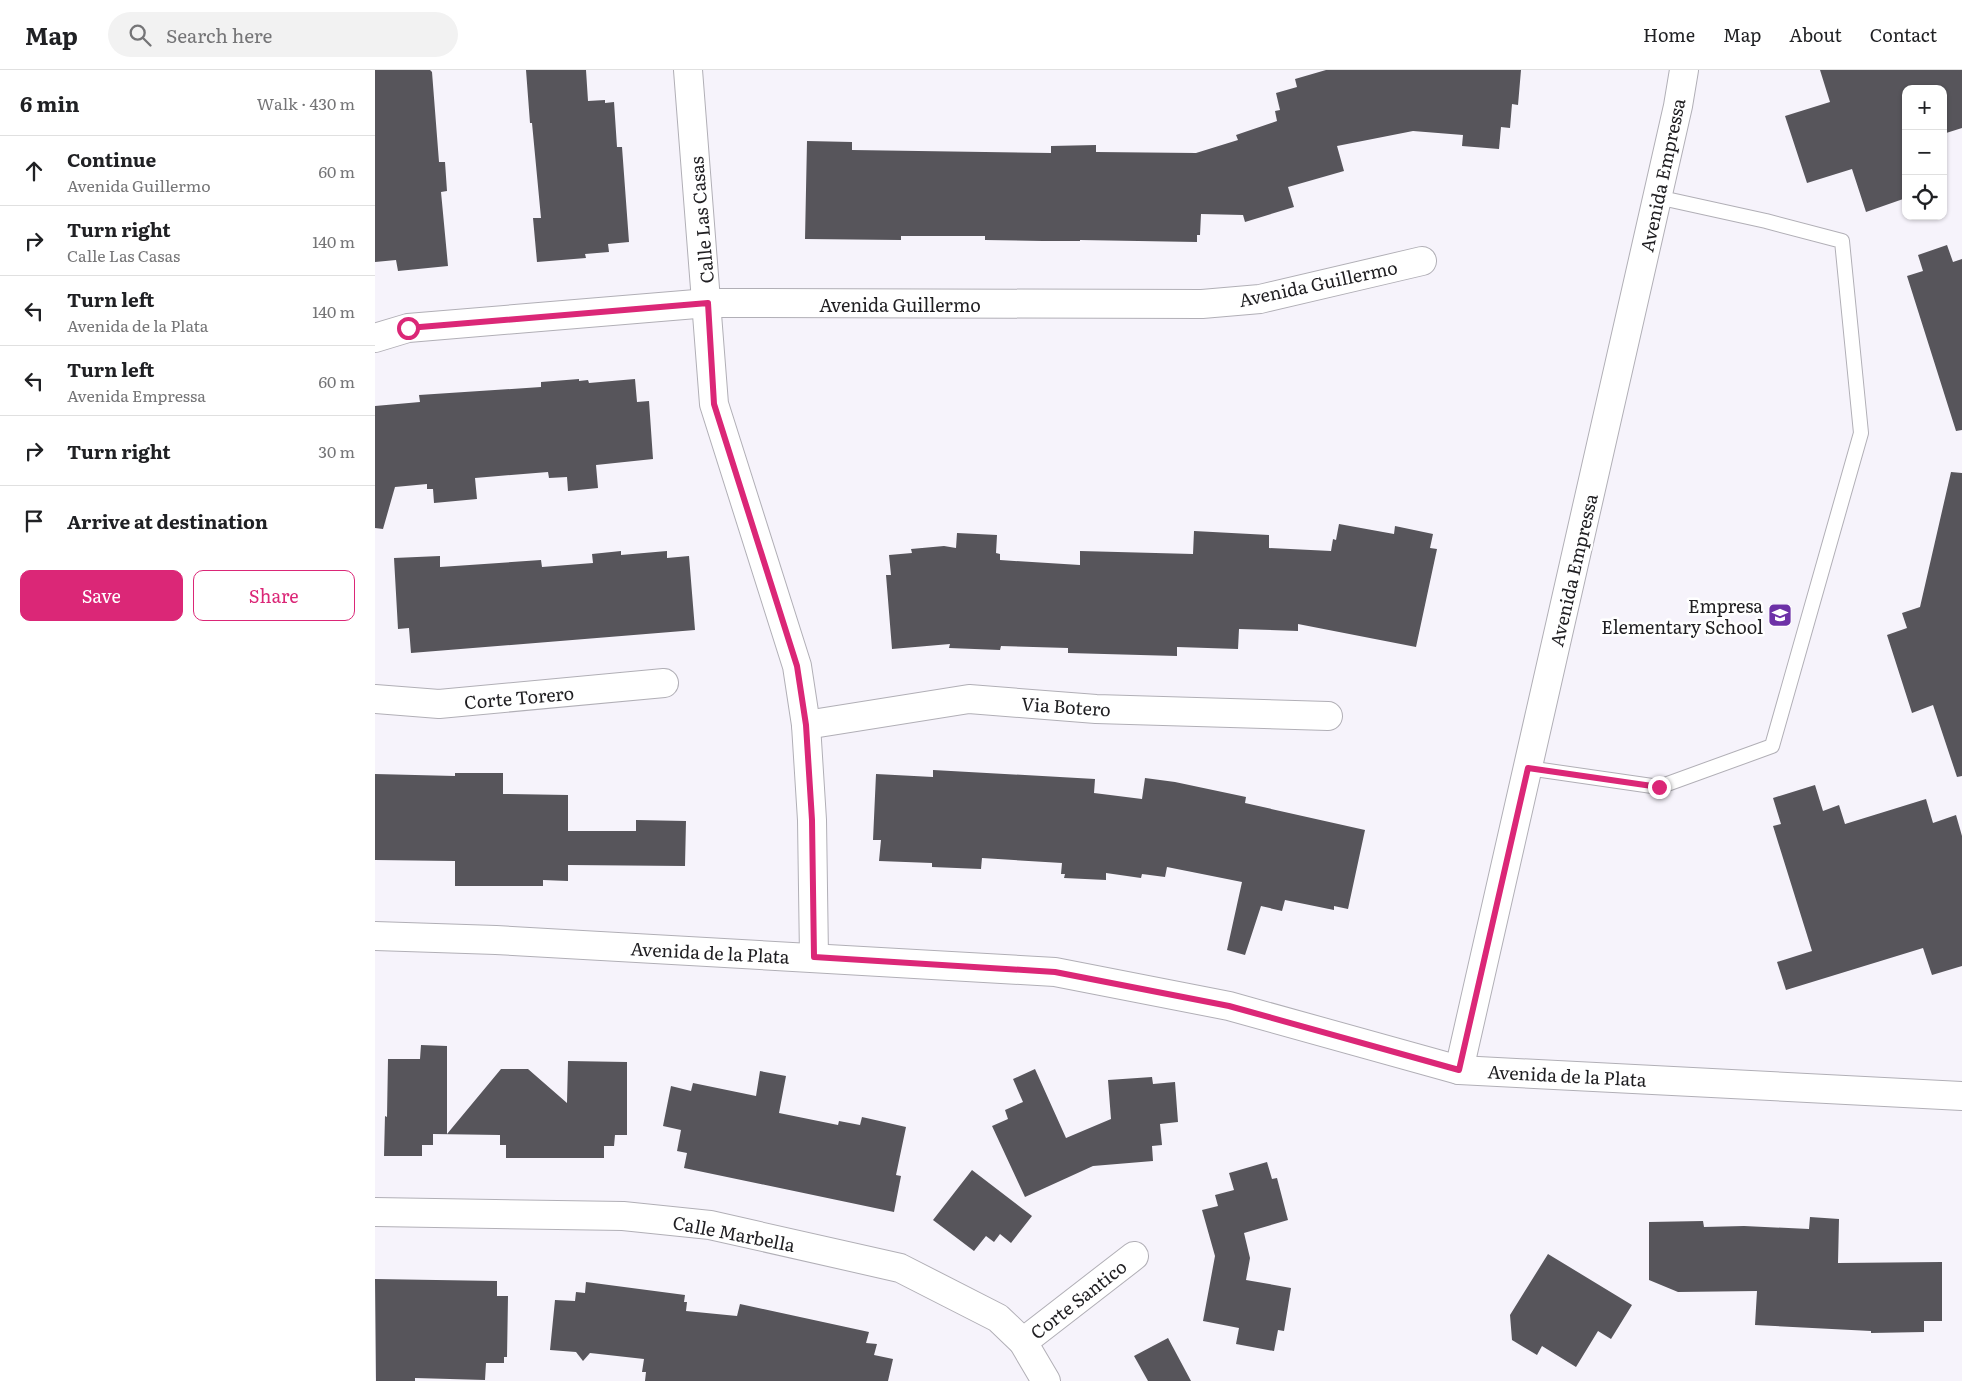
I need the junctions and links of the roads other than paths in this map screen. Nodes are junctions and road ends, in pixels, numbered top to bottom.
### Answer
1 (688, 70) edge
2 (1684, 70) edge
3 (1657, 197) junction
4 (1422, 261) dead end
5 (708, 303) junction
6 (375, 338) edge
7 (663, 683) dead end
8 (375, 699) edge
9 (1329, 716) dead end
10 (806, 725) junction
11 (1528, 768) junction
12 (375, 936) edge
13 (814, 957) junction
14 (1459, 1070) junction
15 (1962, 1096) edge
16 (375, 1212) edge
17 (1134, 1256) dead end
18 (1023, 1342) junction
19 (1046, 1381) edge

1 - 5 street, Calle Las Casas
2 - 3 street, Avenida Empressa
3 - 11 street, Avenida Empressa
3 - 11 lane
4 - 5 street, Avenida Guillermo
5 - 6 street, Avenida Guillermo
5 - 10 street, Calle Las Casas
7 - 8 street, Corte Torero
9 - 10 street, Via Botero
10 - 13 street, Calle Las Casas
11 - 14 street, Avenida Empressa
12 - 13 street, Avenida de la Plata
13 - 14 street, Avenida de la Plata
14 - 15 street, Avenida de la Plata
16 - 18 street, Calle Marbella
17 - 18 street, Corte Santico
18 - 19 street, Calle Marbella

